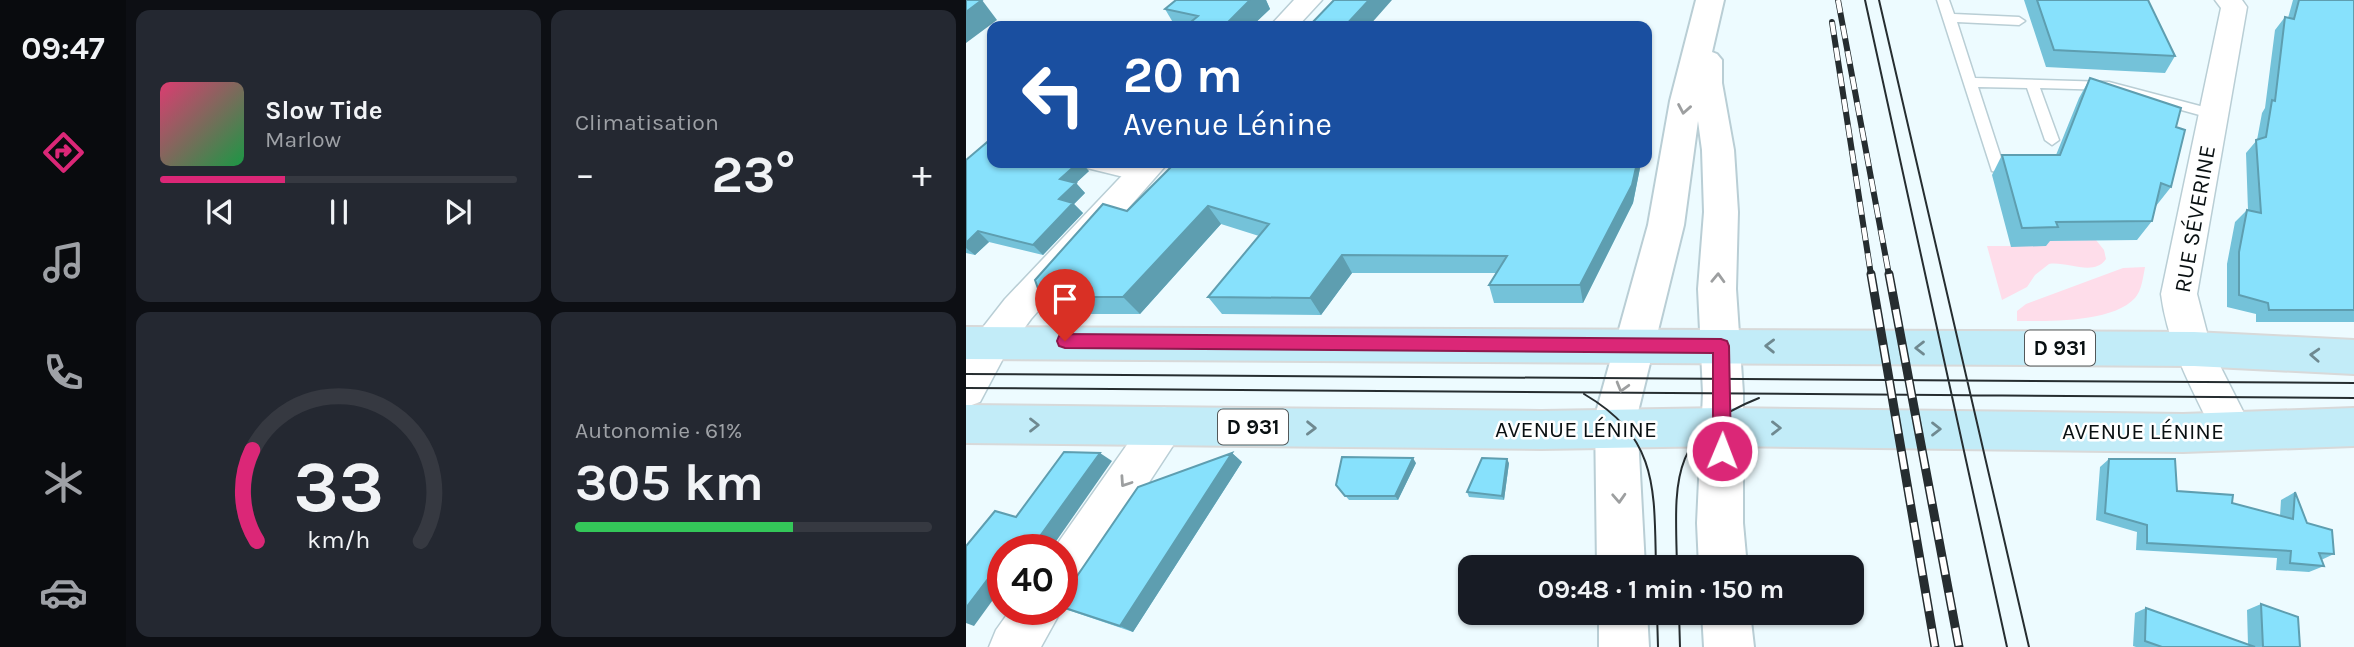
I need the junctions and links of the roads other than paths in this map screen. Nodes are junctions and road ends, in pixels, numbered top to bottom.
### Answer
1 (1309, 0) edge
2 (1943, 0) edge
3 (2236, 2) edge
4 (1709, 10) edge
5 (1949, 18) junction
6 (1288, 21) edge
7 (2019, 21) dead end
8 (1970, 82) junction
9 (2032, 84) junction
10 (2214, 114) junction
11 (2052, 140) dead end
12 (1997, 167) dead end
13 (1146, 169) edge
14 (980, 343) edge
15 (1634, 345) junction
16 (1721, 346) junction
17 (2193, 349) junction
18 (2354, 357) edge
19 (966, 390) edge
20 (966, 424) edge
21 (1164, 425) junction
22 (2354, 427) edge
23 (1723, 428) junction
24 (1616, 430) junction
25 (2234, 431) junction
26 (1078, 551) edge
27 (1621, 555) edge
28 (1722, 555) edge
29 (1028, 625) edge
30 (1623, 625) edge
31 (1727, 625) edge
32 (1013, 647) edge
33 (1624, 647) edge
34 (1729, 647) edge

1 - 6 street
2 - 5 lane
3 - 10 street, RUE SÉVERINE
4 -> 15 street
16 -> 4 street
5 - 7 lane
5 - 8 lane
8 - 9 lane
8 - 12 lane
9 - 10 lane
9 - 11 lane
10 - 17 street, RUE SÉVERINE
13 - 14 street
14 - 15 main road, D 931
14 - 19 street
15 - 16 main road, D 931
15 -> 24 street
17 -> 16 main road, D 931
16 - 23 street
18 -> 17 main road, D 931
17 - 25 street, RUE SÉVERINE
20 -> 21 main road, AVENUE LÉNINE / D 931
21 -> 24 main road, AVENUE LÉNINE / D 931
21 -> 26 street
22 - 25 main road, AVENUE LÉNINE / D 931
23 - 24 main road, AVENUE LÉNINE / D 931
23 -> 25 main road, AVENUE LÉNINE / D 931
23 - 28 street
24 -> 27 street
29 - 32 street
30 - 33 street
31 - 34 street

